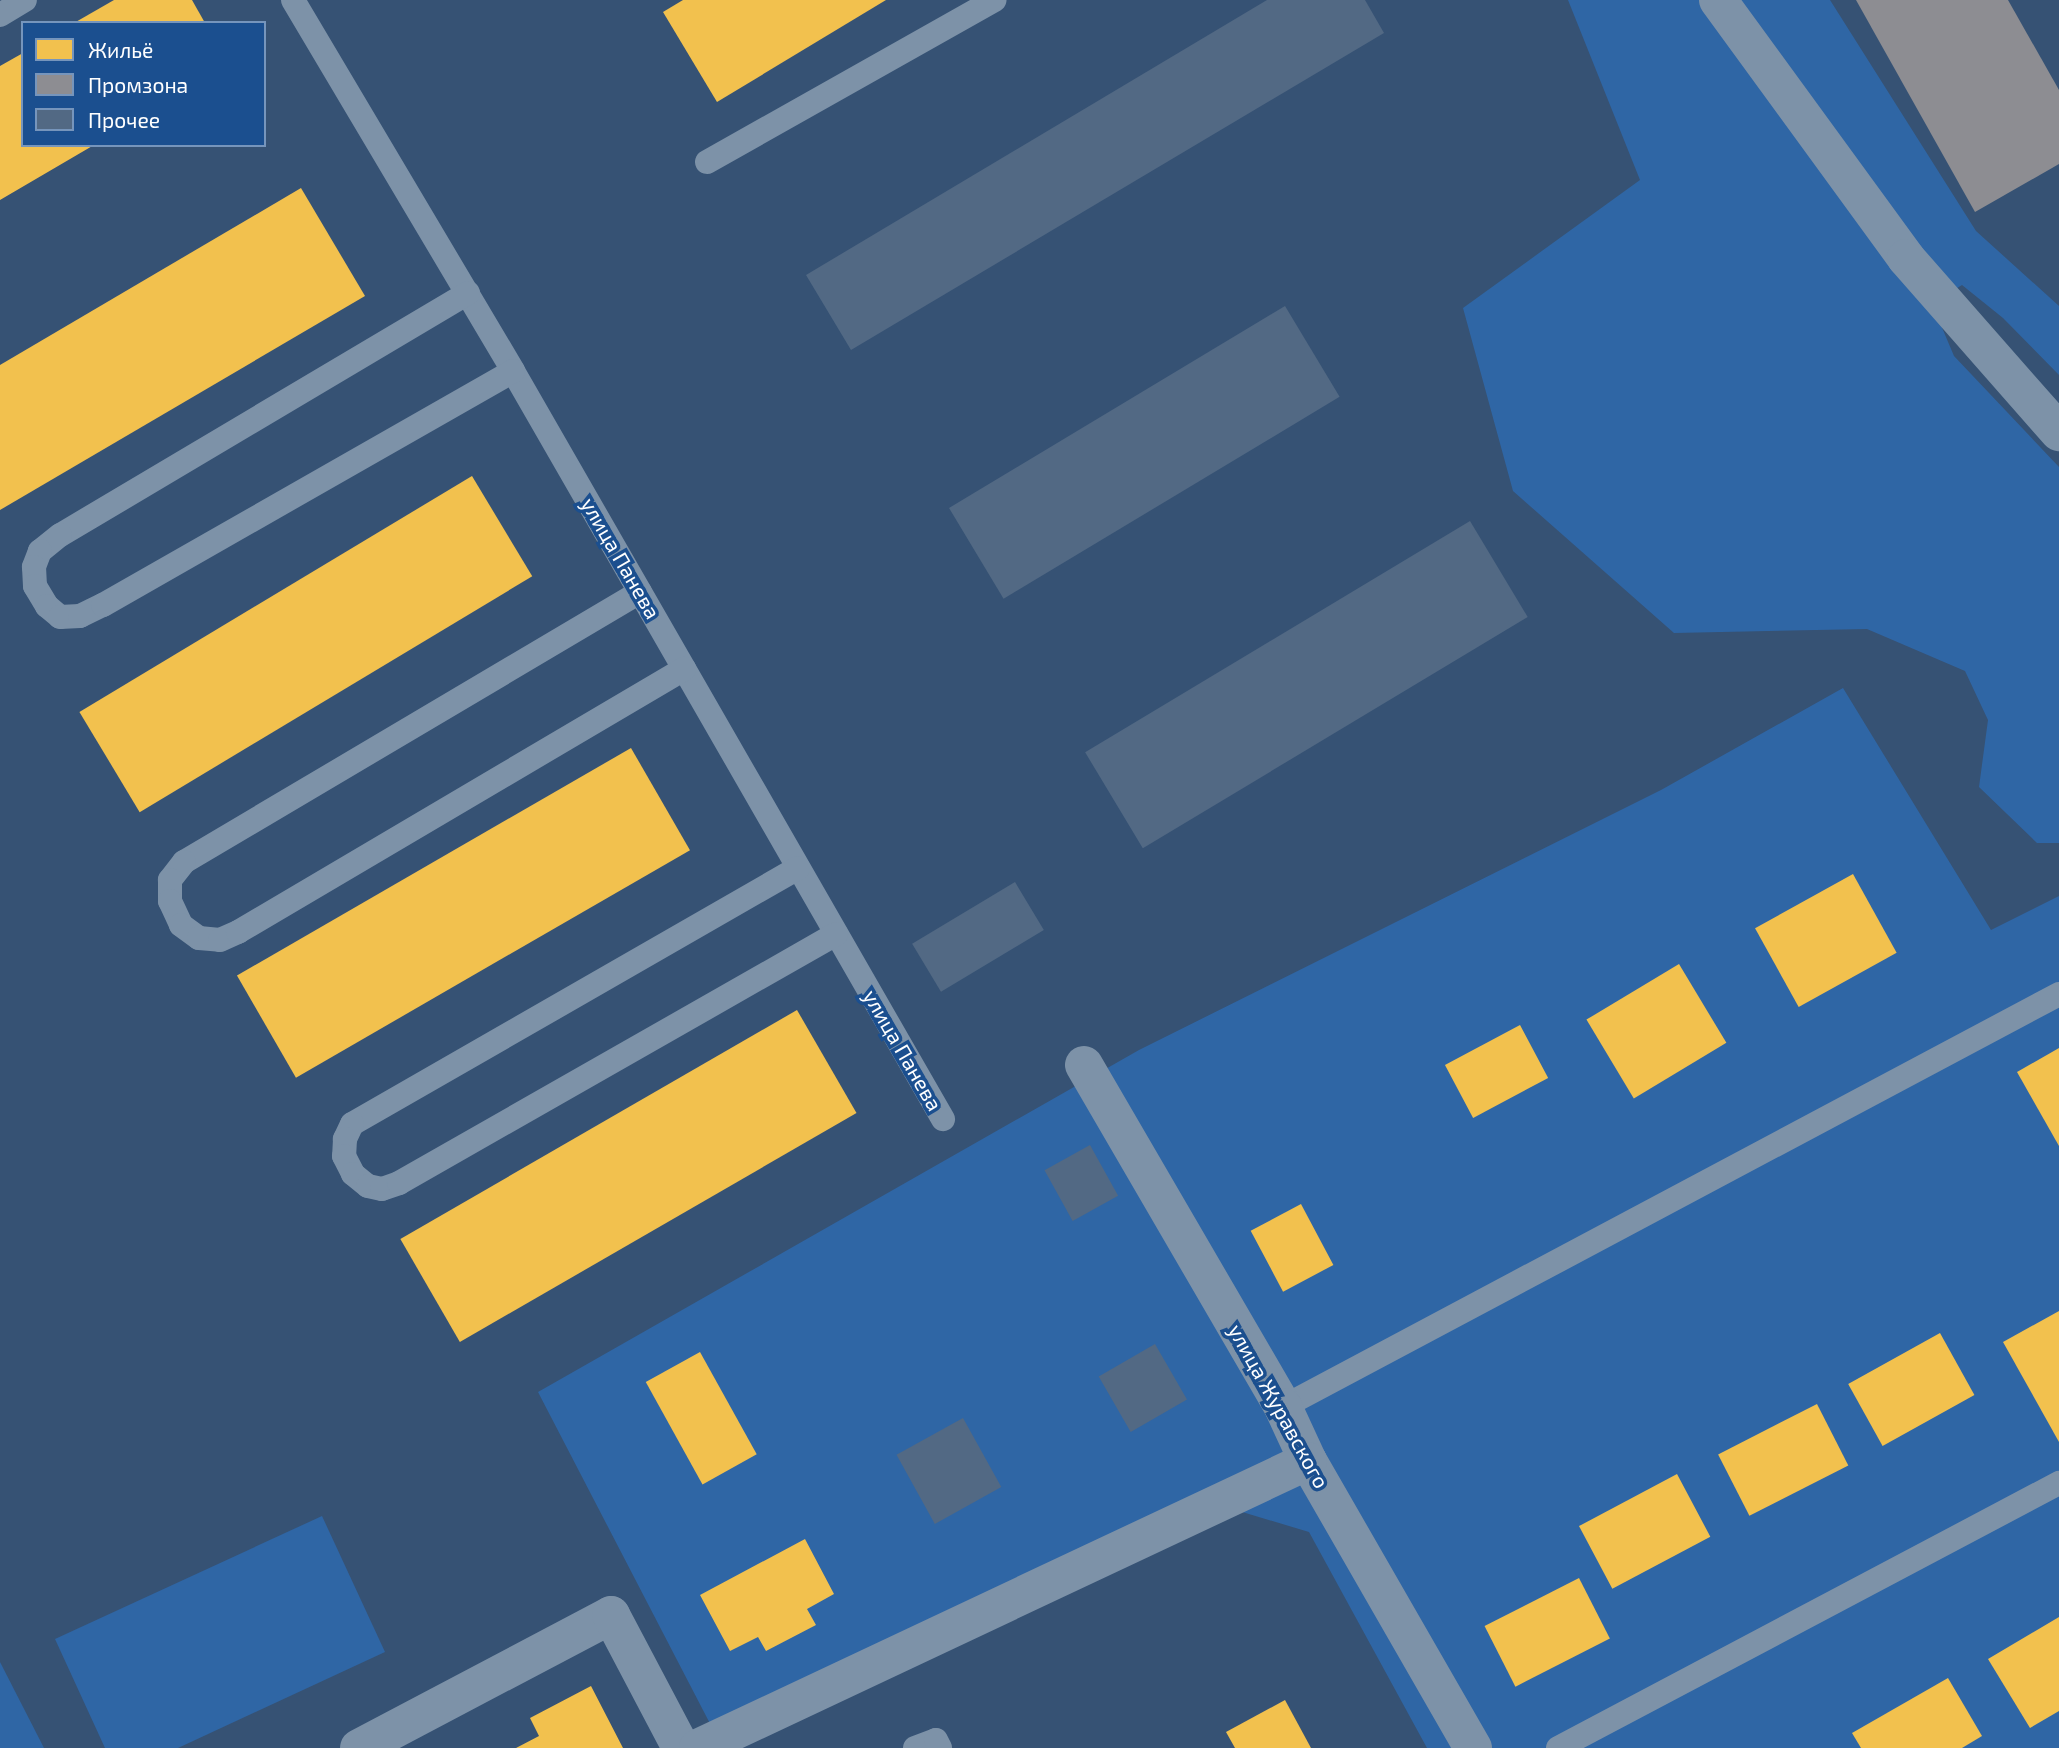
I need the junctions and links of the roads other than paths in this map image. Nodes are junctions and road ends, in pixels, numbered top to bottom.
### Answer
1 (25, 0) edge
2 (293, 0) edge
3 (994, 0) edge
4 (1718, 0) edge
5 (0, 15) edge
6 (707, 162) dead end
7 (468, 293) junction
8 (513, 371) junction
9 (2059, 432) edge
10 (640, 592) junction
11 (684, 669) junction
12 (798, 868) junction
13 (836, 934) junction
14 (2059, 994) edge
15 (1084, 1065) dead end
16 (943, 1119) dead end
17 (1283, 1407) junction
18 (1308, 1461) junction
19 (2059, 1483) edge
20 (359, 1748) edge
21 (681, 1748) edge
22 (698, 1748) edge
23 (915, 1748) edge
24 (940, 1748) edge
25 (1473, 1748) edge
26 (1558, 1748) edge

1 - 5 lane
2 - 7 lane, улица Панева
3 - 6 lane
4 - 9 street
7 - 8 lane, улица Панева
7 - 8 lane
8 - 10 lane, улица Панева
10 - 11 lane, улица Панева
10 - 11 lane
11 - 12 lane, улица Панева
12 - 13 lane, улица Панева
12 - 13 lane
13 - 16 lane, улица Панева
14 - 17 lane
15 - 17 street, улица Журавского
17 - 18 street, улица Журавского
18 - 22 street
18 - 25 street, улица Журавского
19 - 26 lane
20 - 21 street
23 - 24 lane

